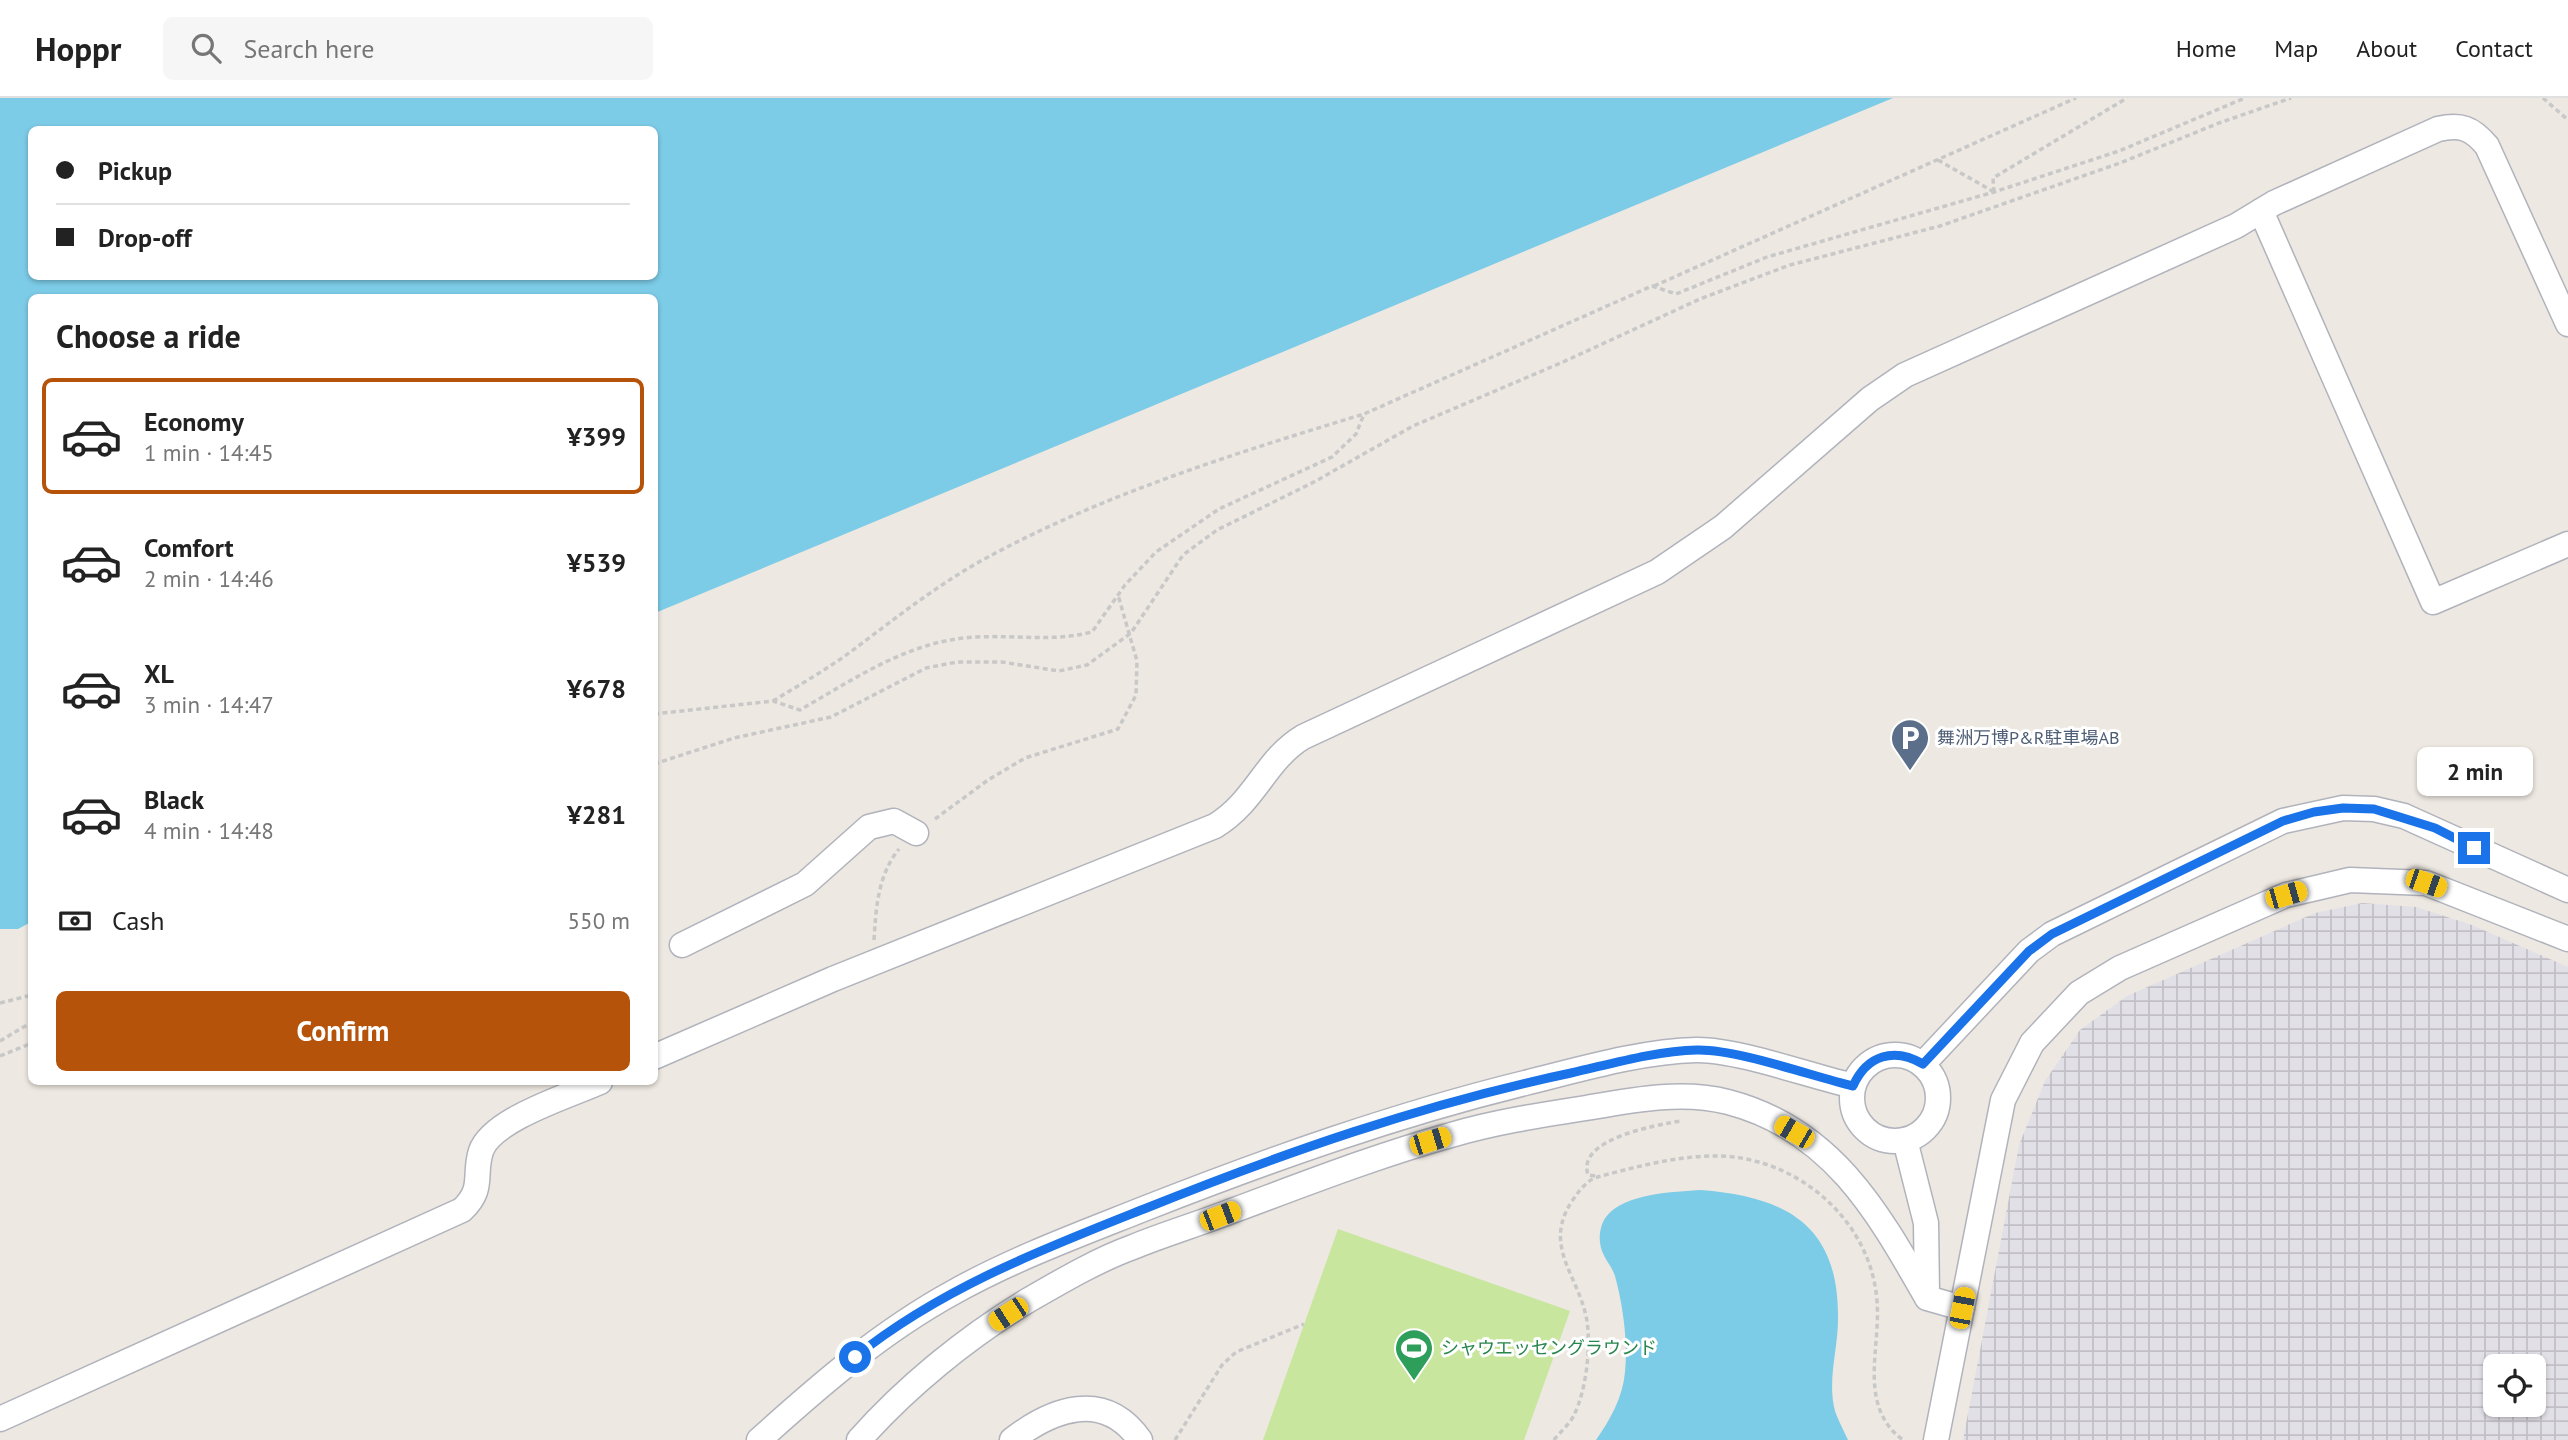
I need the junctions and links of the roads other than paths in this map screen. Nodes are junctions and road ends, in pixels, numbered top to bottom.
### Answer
1 (2261, 211) junction
2 (2568, 324) edge
3 (2568, 544) edge
4 (916, 833) road end
5 (2568, 890) edge
6 (2568, 939) edge
7 (682, 945) dead end
8 (658, 1055) edge
9 (1923, 1064) junction
10 (594, 1085) edge
11 (1853, 1086) junction
12 (1905, 1140) junction
13 (1927, 1298) junction
14 (1962, 1308) junction
15 (0, 1419) edge
16 (759, 1440) edge
17 (859, 1440) edge
18 (1012, 1440) edge
19 (1140, 1440) edge
20 (1937, 1440) edge

1 - 2 street
1 - 3 street
1 - 8 street
4 - 7 street
5 - 9 street
6 - 14 street
9 - 11 street
9 - 12 street
10 - 15 street
11 - 12 street
11 - 16 street
12 - 13 street
13 - 14 street
13 - 17 street
14 - 20 street
18 - 19 street

